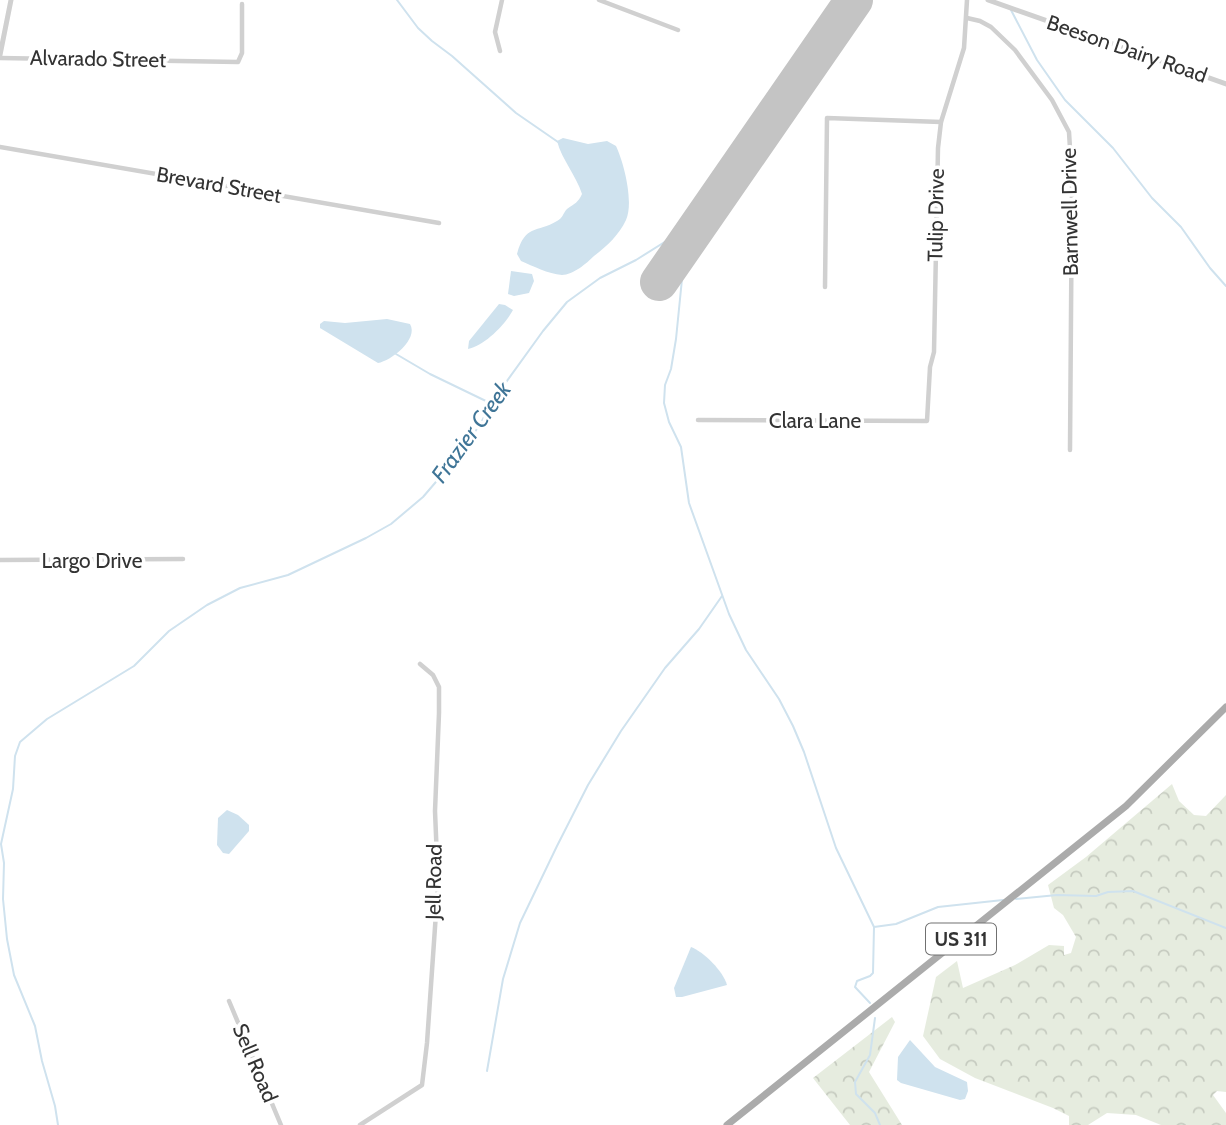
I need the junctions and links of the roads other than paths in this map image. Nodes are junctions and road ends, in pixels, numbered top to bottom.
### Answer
1 (11, 0) edge
2 (502, 0) edge
3 (599, 0) edge
4 (967, 0) edge
5 (988, 0) edge
6 (242, 5) dead end
7 (967, 18) junction
8 (678, 30) dead end
9 (500, 51) dead end
10 (0, 56) edge
11 (1226, 84) edge
12 (941, 122) junction
13 (0, 147) edge
14 (439, 223) dead end
15 (825, 287) dead end
16 (928, 416) joint
17 (698, 420) dead end
18 (1070, 450) dead end
19 (183, 559) dead end
20 (0, 561) edge
21 (420, 664) dead end
22 (1226, 707) edge
23 (229, 1000) dead end
24 (281, 1125) edge
25 (360, 1125) edge
26 (727, 1125) edge

1 - 10 street
2 - 9 street
3 - 8 street
4 - 7 street, Tulip Drive
5 - 11 street, Beeson Dairy Road
6 - 10 street, Alvarado Street
7 - 12 street, Tulip Drive
7 - 18 street, Barnwell Drive
12 - 15 street
12 - 16 street, Tulip Drive
13 - 14 street, Brevard Street
16 - 17 street, Clara Lane
19 - 20 street, Largo Drive
21 - 25 street, Jell Road
22 - 26 main road, US 311
23 - 24 street, Sell Road

